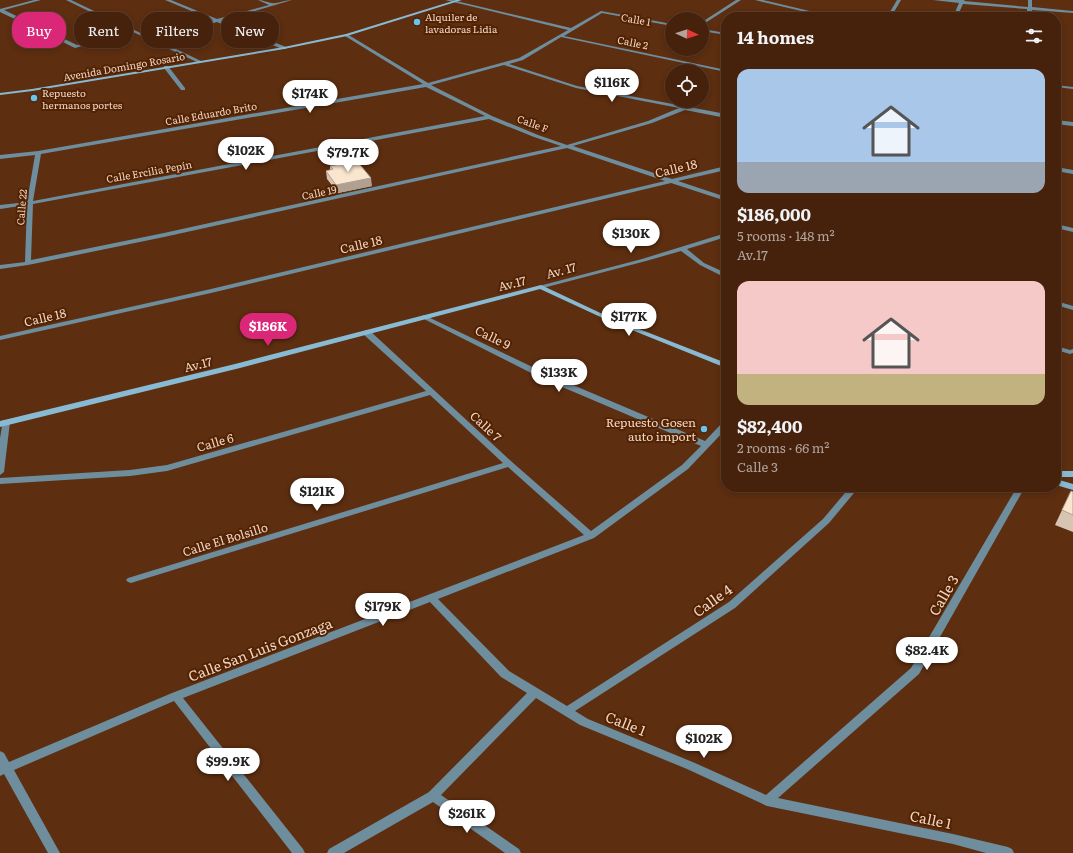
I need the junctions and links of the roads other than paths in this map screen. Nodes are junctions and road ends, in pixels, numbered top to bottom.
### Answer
1 (39, 0) edge
2 (68, 0) edge
3 (167, 0) edge
4 (260, 0) edge
5 (290, 0) edge
6 (447, 0) edge
7 (460, 0) edge
8 (739, 0) edge
9 (757, 0) edge
10 (898, 0) edge
11 (934, 0) edge
12 (1030, 0) edge
13 (962, 1) edge
14 (454, 2) junction
15 (273, 5) junction
16 (1030, 8) junction
17 (0, 10) edge
18 (93, 12) edge
19 (601, 12) joint
20 (811, 12) edge
21 (892, 12) edge
22 (957, 12) edge
23 (1030, 12) edge
24 (1073, 12) edge
25 (709, 19) edge
26 (218, 21) junction
27 (213, 22) edge
28 (665, 24) edge
29 (571, 29) junction
30 (133, 31) edge
31 (709, 31) edge
32 (721, 33) edge
33 (141, 35) edge
34 (347, 35) junction
35 (560, 36) junction
36 (74, 45) edge
37 (170, 48) edge
38 (284, 48) junction
39 (199, 62) junction
40 (505, 64) junction
41 (166, 67) junction
42 (721, 70) edge
43 (427, 85) junction
44 (1061, 87) edge
45 (1073, 88) edge
46 (183, 89) dead end
47 (0, 94) edge
48 (665, 104) edge
49 (684, 108) joint
50 (721, 115) edge
51 (490, 117) junction
52 (1061, 123) edge
53 (1073, 124) edge
54 (568, 146) junction
55 (38, 153) junction
56 (0, 157) edge
57 (721, 169) edge
58 (1061, 170) edge
59 (1073, 172) edge
60 (671, 181) junction
61 (721, 197) edge
62 (30, 203) junction
63 (0, 207) edge
64 (1061, 227) edge
65 (1073, 230) edge
66 (721, 236) edge
67 (682, 248) junction
68 (28, 263) junction
69 (0, 267) edge
70 (721, 274) edge
71 (541, 287) junction
72 (1061, 304) edge
73 (1073, 308) edge
74 (424, 317) junction
75 (366, 332) junction
76 (0, 338) edge
77 (1061, 349) edge
78 (1073, 351) edge
79 (721, 364) edge
80 (431, 392) junction
81 (3, 423) edge
82 (721, 429) edge
83 (706, 444) junction
84 (509, 464) junction
85 (0, 472) edge
86 (1061, 474) edge
87 (1073, 474) edge
88 (0, 481) edge
89 (1061, 483) edge
90 (1073, 486) edge
91 (851, 492) edge
92 (1019, 492) edge
93 (591, 536) junction
94 (131, 580) dead end
95 (431, 597) junction
96 (536, 692) junction
97 (176, 696) junction
98 (566, 712) junction
99 (0, 756) edge
100 (3, 769) edge
101 (433, 796) junction
102 (768, 801) junction
103 (54, 853) edge
104 (299, 853) edge
105 (333, 853) edge
106 (515, 853) edge
107 (1008, 853) edge

1 - 17 street
2 - 18 street
3 - 26 street
4 - 15 street
5 - 15 street
6 - 14 street
7 - 14 main road, Avenida Domingo Rosario
8 - 25 street
9 - 20 street
10 - 21 street
11 - 13 street
12 - 16 street
13 - 16 street
13 - 22 street
14 - 29 street
14 - 34 main road, Avenida Domingo Rosario
15 - 26 street
16 - 23 street
16 - 24 street
17 - 36 street
19 - 28 street, Calle 1
19 - 29 street, Calle Eduardo Brito
26 - 27 street
26 - 38 street
29 - 35 street, Calle Eduardo Brito
30 - 33 street
31 - 32 street
34 - 38 main road, Avenida Domingo Rosario
34 - 43 street, Calle F
35 - 40 street, Calle Eduardo Brito
35 - 42 street, Calle 2
37 - 39 street
38 - 39 main road, Avenida Domingo Rosario
39 - 41 main road, Avenida Domingo Rosario
40 - 43 street, Calle Eduardo Brito
40 - 48 street
41 - 46 street
41 - 47 main road, Avenida Domingo Rosario
43 - 51 street, Calle F
43 - 55 street, Calle Eduardo Brito
44 - 45 street
49 - 50 street
49 - 54 street, Calle 19
51 - 54 street, Calle F
51 - 62 street, Calle Ercilia Pepín
52 - 53 street
54 - 60 street, Calle F
54 - 68 street, Calle 19
55 - 56 street, Calle Eduardo Brito
55 - 62 street, Calle 22
57 - 60 street, Calle 18
58 - 59 street
60 - 61 street, Calle F
60 - 76 street, Calle 18
62 - 63 street, Calle Ercilia Pepín
62 - 68 street, Calle 22
64 - 65 street
66 - 67 street, Av. 17
67 - 70 street
67 - 71 street, Av. 17
68 - 69 street, Calle 19
71 - 74 main road, Av.17
71 - 79 main road
72 - 73 street
74 - 75 main road, Av.17
74 - 83 street, Calle 9
75 - 80 street, Calle 7
75 - 81 main road, Av.17
77 - 78 street
80 - 84 street, Calle 7
80 - 88 street, Calle 6
81 - 85 street
82 - 83 street, Calle San Luis Gonzaga
83 - 93 street, Calle San Luis Gonzaga
84 - 93 street, Calle 7
84 - 94 street, Calle El Bolsillo
86 - 87 main road
89 - 90 main road
91 - 98 street, Calle 4
92 - 102 street, Calle 3
93 - 95 street, Calle San Luis Gonzaga
95 - 96 street, Calle 1
95 - 97 street, Calle San Luis Gonzaga
96 - 98 street, Calle 1
96 - 101 street
97 - 100 street, Calle San Luis Gonzaga
97 - 104 street
98 - 102 street, Calle 1
99 - 100 street
100 - 103 street
101 - 105 street
101 - 106 street
102 - 107 street, Calle 1

